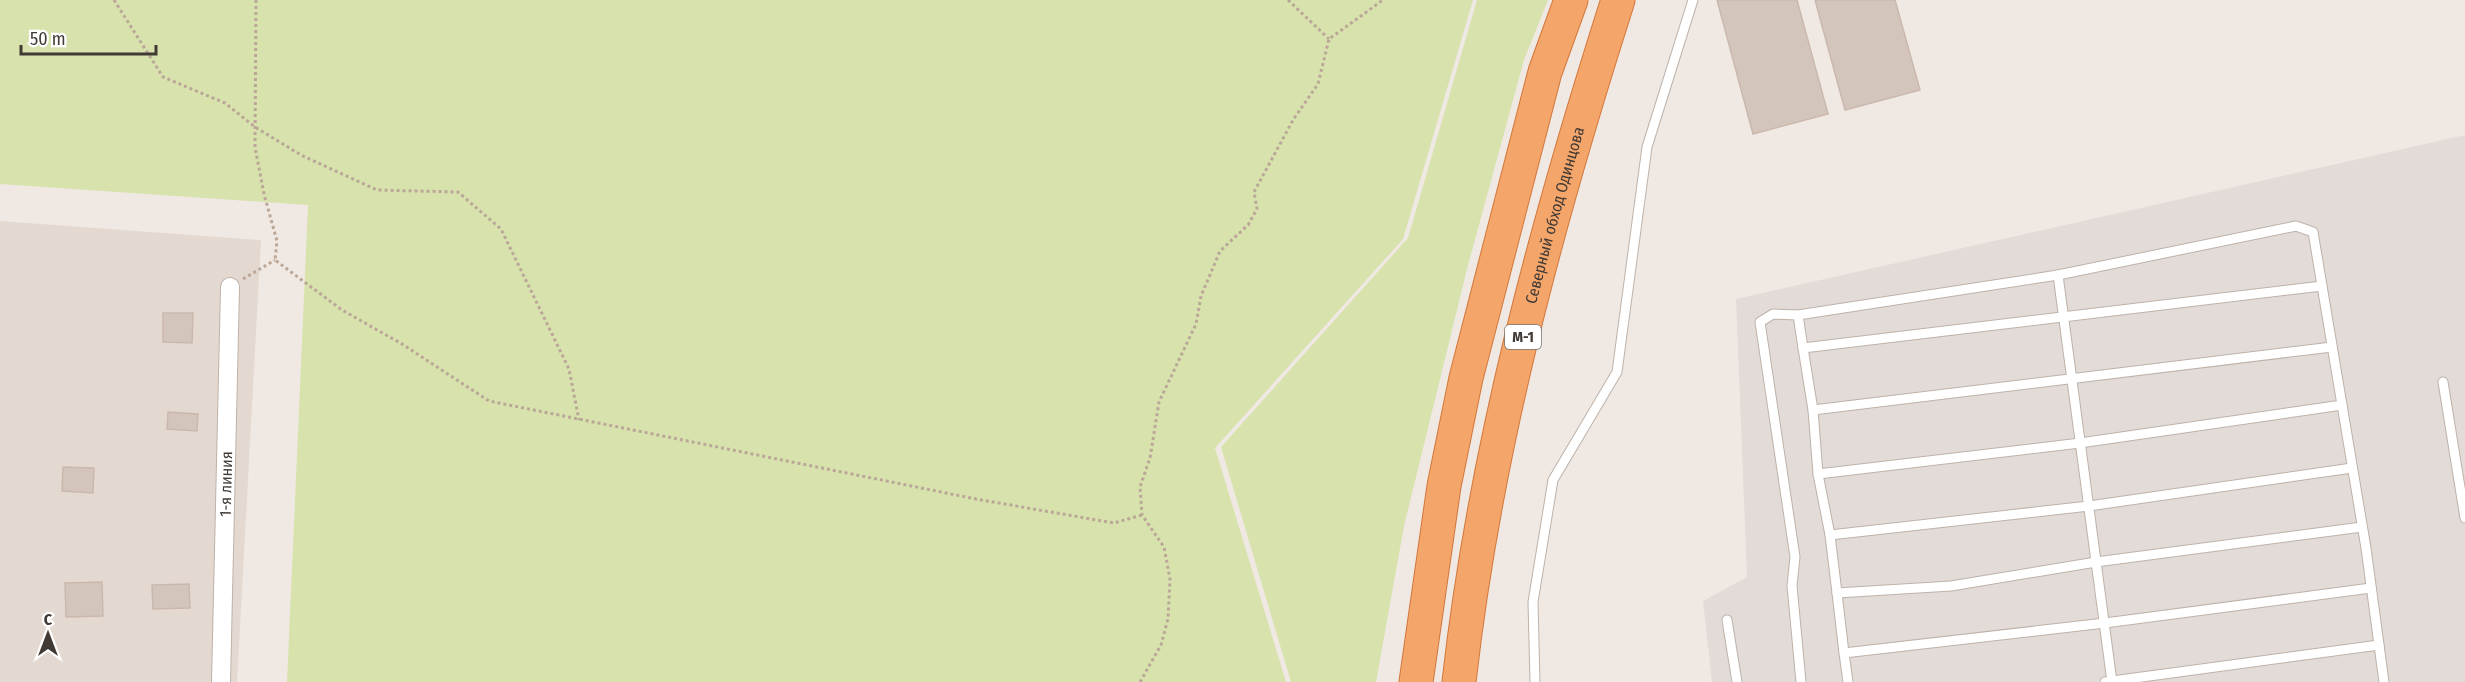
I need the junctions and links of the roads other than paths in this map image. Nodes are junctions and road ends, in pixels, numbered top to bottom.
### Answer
1 (1571, 0) edge
2 (1618, 0) edge
3 (1693, 0) edge
4 (2058, 275) junction
5 (2322, 286) junction
6 (230, 287) road end
7 (1798, 315) junction
8 (2063, 316) junction
9 (2332, 347) junction
10 (1803, 348) junction
11 (2072, 378) junction
12 (2443, 382) dead end
13 (2342, 405) junction
14 (1813, 410) junction
15 (2080, 443) junction
16 (2352, 468) junction
17 (1818, 474) junction
18 (2089, 506) junction
19 (2465, 518) edge
20 (2362, 527) junction
21 (1830, 535) junction
22 (2096, 562) junction
23 (2371, 588) junction
24 (1837, 593) junction
25 (1727, 620) dead end
26 (2104, 623) junction
27 (2379, 645) junction
28 (1844, 653) junction
29 (221, 682) edge
30 (1416, 682) edge
31 (1459, 682) edge
32 (1535, 682) edge
33 (1737, 682) edge
34 (1801, 682) edge
35 (1848, 682) edge
36 (2110, 682) edge
37 (2384, 682) edge

1 - 30 highway, М-1
2 - 31 highway, Северный обход Одинцова / М-1
3 - 32 lane
4 - 5 lane
4 - 7 lane
4 - 8 lane
5 - 8 lane
5 - 9 lane
6 - 29 street, 1-я линия
7 - 10 lane
7 - 34 lane
8 - 10 lane
8 - 11 lane
9 - 11 lane
9 - 13 lane
10 - 14 lane
11 - 14 lane
11 - 15 lane
12 - 19 lane
13 - 15 lane
13 - 16 lane
14 - 17 lane
15 - 17 lane
15 - 18 lane
16 - 18 lane
16 - 20 lane
17 - 21 lane
18 - 21 lane
18 - 22 lane
20 - 22 lane
20 - 23 lane
21 - 24 lane
22 - 24 lane
22 - 26 lane
23 - 26 lane
23 - 27 lane
24 - 28 lane
25 - 33 lane
26 - 28 lane
26 - 36 lane
27 - 36 lane
27 - 37 lane
28 - 35 lane

